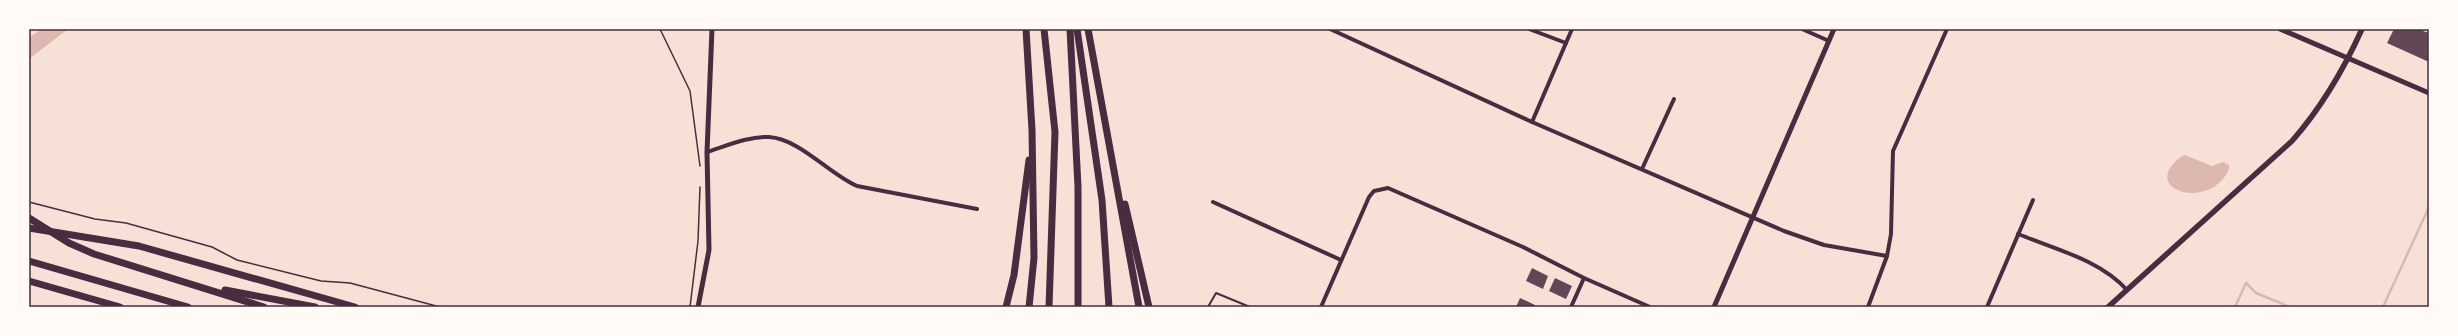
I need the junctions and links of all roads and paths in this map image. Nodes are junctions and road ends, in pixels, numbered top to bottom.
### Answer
1 (660, 29) edge
2 (712, 29) edge
3 (1026, 29) edge
4 (1044, 29) edge
5 (1070, 29) edge
6 (1077, 29) edge
7 (1088, 29) edge
8 (1330, 29) edge
9 (1529, 29) edge
10 (1572, 29) edge
11 (1802, 29) edge
12 (1834, 29) edge
13 (1947, 29) edge
14 (2280, 29) edge
15 (2362, 29) edge
16 (1829, 41) junction
17 (1566, 43) junction
18 (2348, 58) junction
19 (2429, 93) edge
20 (1674, 99) dead end
21 (1532, 122) junction
22 (1032, 130) junction
23 (1110, 144) junction
24 (707, 152) junction
25 (700, 166) dead end
26 (1642, 169) junction
27 (700, 180) dead end
28 (2033, 200) dead end
29 (29, 202) edge
30 (1213, 202) dead end
31 (977, 209) dead end
32 (29, 218) edge
33 (1752, 218) junction
34 (29, 228) edge
35 (2018, 234) junction
36 (1887, 256) junction
37 (1341, 260) junction
38 (29, 261) edge
39 (1584, 278) junction
40 (29, 281) edge
41 (195, 284) junction
42 (2127, 290) junction
43 (120, 307) edge
44 (188, 307) edge
45 (264, 307) edge
46 (315, 307) edge
47 (354, 307) edge
48 (440, 307) edge
49 (690, 307) edge
50 (698, 307) edge
51 (1006, 307) edge
52 (1029, 307) edge
53 (1049, 307) edge
54 (1078, 307) edge
55 (1108, 307) edge
56 (1139, 307) edge
57 (1149, 307) edge
58 (1208, 307) edge
59 (1250, 307) edge
60 (1321, 307) edge
61 (1571, 307) edge
62 (1650, 307) edge
63 (1714, 307) edge
64 (1868, 307) edge
65 (1987, 307) edge
66 (2108, 307) edge

1 - 25 path
2 - 24 street
3 - 22 highway
4 - 53 highway
5 - 54 highway
6 - 55 highway
7 - 23 highway
8 - 21 street
9 - 17 street
10 - 17 street
11 - 16 street
12 - 16 street
13 - 36 street
14 - 18 street
15 - 18 main road
16 - 33 street
17 - 21 street
18 - 19 street
18 - 42 main road
20 - 26 street
21 - 26 street
22 - 51 highway
22 - 52 highway
23 - 56 highway
23 - 57 highway
24 - 31 street
24 - 50 street
26 - 33 street
27 - 49 path
28 - 35 street
29 - 48 path
30 - 37 street
32 - 41 highway
33 - 36 street
33 - 63 street
34 - 47 highway
35 - 42 street
35 - 65 street
36 - 64 street
37 - 39 street
37 - 60 street
38 - 44 highway
39 - 61 street
39 - 62 street
40 - 43 highway
41 - 45 highway
41 - 46 highway
42 - 66 main road
58 - 59 lane

